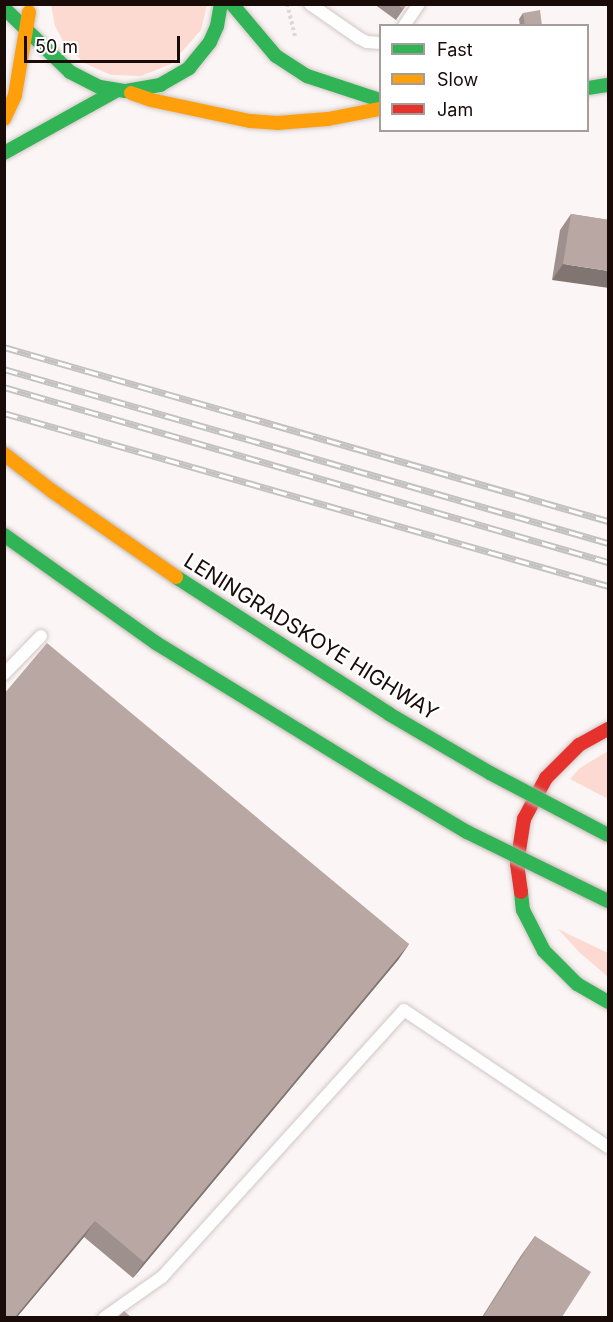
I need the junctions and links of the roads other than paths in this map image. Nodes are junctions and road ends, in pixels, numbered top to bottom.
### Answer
1 (32, 4) edge
2 (221, 4) edge
3 (232, 4) edge
4 (310, 4) edge
5 (419, 4) edge
6 (4, 8) edge
7 (405, 24) edge
8 (25, 26) junction
9 (379, 43) edge
10 (48, 48) junction
11 (609, 85) edge
12 (589, 88) edge
13 (121, 91) junction
14 (379, 99) edge
15 (379, 109) edge
16 (4, 119) edge
17 (4, 153) edge
18 (4, 454) edge
19 (4, 535) edge
20 (41, 636) dead end
21 (4, 674) edge
22 (609, 729) edge
23 (609, 835) edge
24 (609, 901) edge
25 (609, 1002) edge
26 (609, 1146) edge
27 (104, 1317) edge

1 - 8 main road
1 - 10 main road
2 - 13 main road
3 - 14 main road
4 - 9 lane
5 - 7 lane
6 - 8 main road
8 - 10 main road
8 - 16 main road
10 - 13 main road
11 - 12 main road
13 - 15 main road
13 - 17 main road
18 - 23 main road, LENINGRADSKOYE HIGHWAY, bridge
19 - 24 main road, bridge
20 - 21 lane
22 - 25 main road
26 - 27 lane

